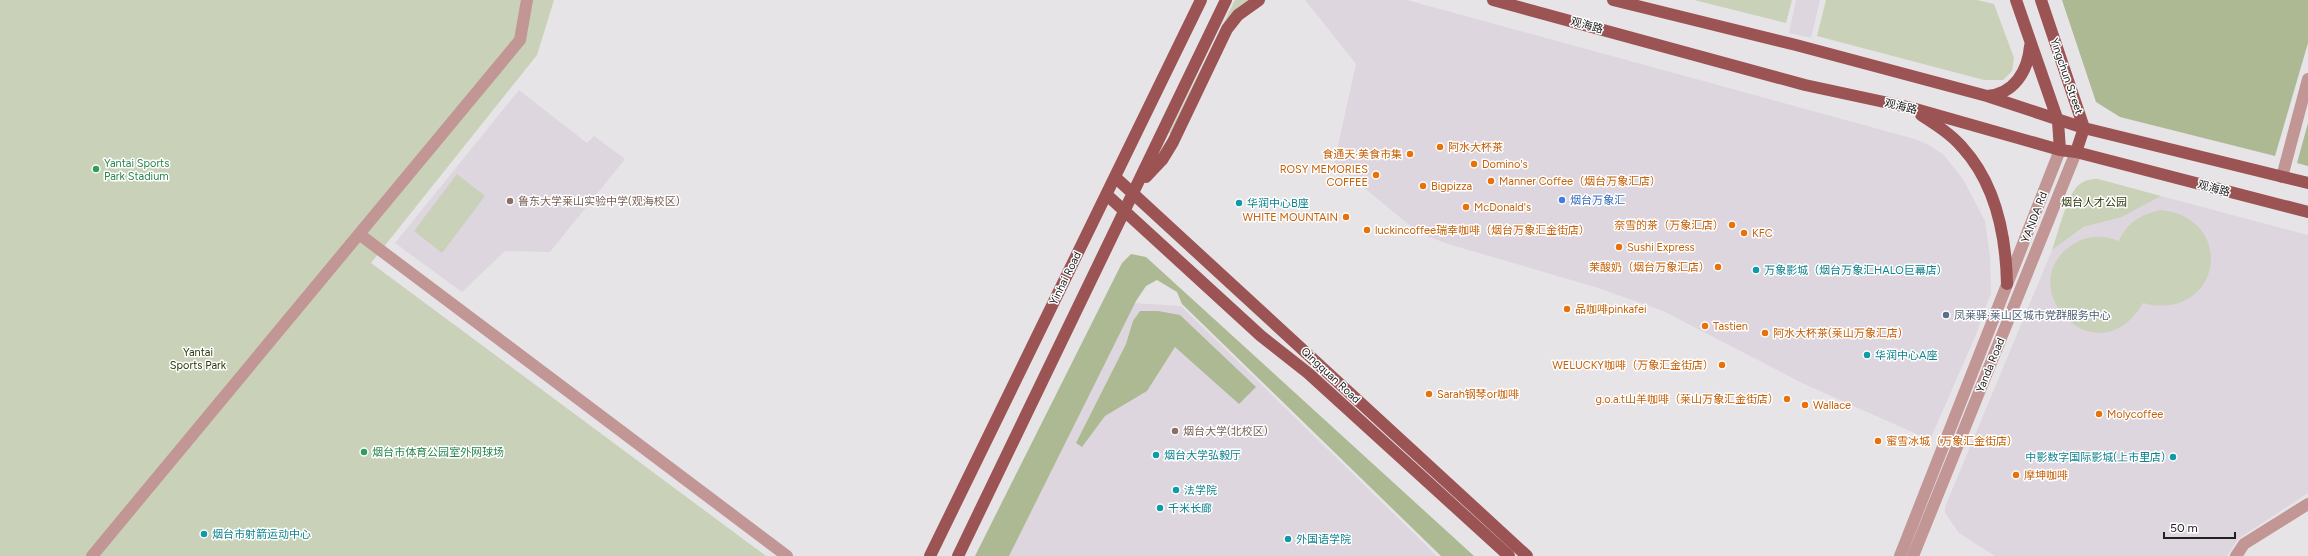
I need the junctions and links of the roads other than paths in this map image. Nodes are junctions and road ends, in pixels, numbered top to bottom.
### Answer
1 (527, 0) edge
2 (1201, 0) edge
3 (1226, 0) edge
4 (1260, 0) edge
5 (1493, 0) edge
6 (1613, 0) edge
7 (2016, 0) edge
8 (2041, 0) edge
9 (2031, 43) junction
10 (2308, 79) edge
11 (1987, 96) junction
12 (1912, 108) junction
13 (2058, 121) junction
14 (2084, 128) junction
15 (2060, 150) junction
16 (2076, 152) junction
17 (1115, 177) junction
18 (2282, 177) junction
19 (2308, 183) edge
20 (1137, 188) junction
21 (1107, 195) junction
22 (1125, 210) junction
23 (2308, 212) edge
24 (359, 234) junction
25 (2007, 284) junction
26 (2308, 504) edge
27 (92, 556) edge
28 (787, 556) edge
29 (930, 556) edge
30 (958, 556) edge
31 (1509, 556) edge
32 (1527, 556) edge
33 (1900, 556) edge
34 (1913, 556) edge
35 (2236, 556) edge

1 - 24 street
2 - 17 main road, Yinhai Road
3 - 20 main road
4 - 20 main road
5 - 12 main road, 观海路
6 - 11 main road
7 - 9 main road, Yingchun Street
8 - 14 main road, Yingchun Street
9 - 11 main road
9 - 13 main road, Yingchun Street
10 - 18 street
11 - 13 main road
12 - 15 main road, 观海路
12 - 25 main road
13 - 14 main road
13 - 15 main road, Yingchun Street
14 - 16 main road, Yingchun Street
14 - 18 main road
15 - 16 main road, 观海路
15 - 25 street, YANDA Rd
16 - 23 main road, 观海路
16 - 34 street, Yanda Road
17 - 20 main road, Qingquan Road
17 - 21 main road, Yinhai Road
18 - 19 main road
20 - 22 main road
20 - 32 main road, Qingquan Road
21 - 22 main road, Qingquan Road
21 - 29 main road, Yinhai Road
22 - 30 main road
22 - 31 main road, Qingquan Road
24 - 27 street
24 - 28 street
25 - 33 street, Yanda Road
26 - 35 street

